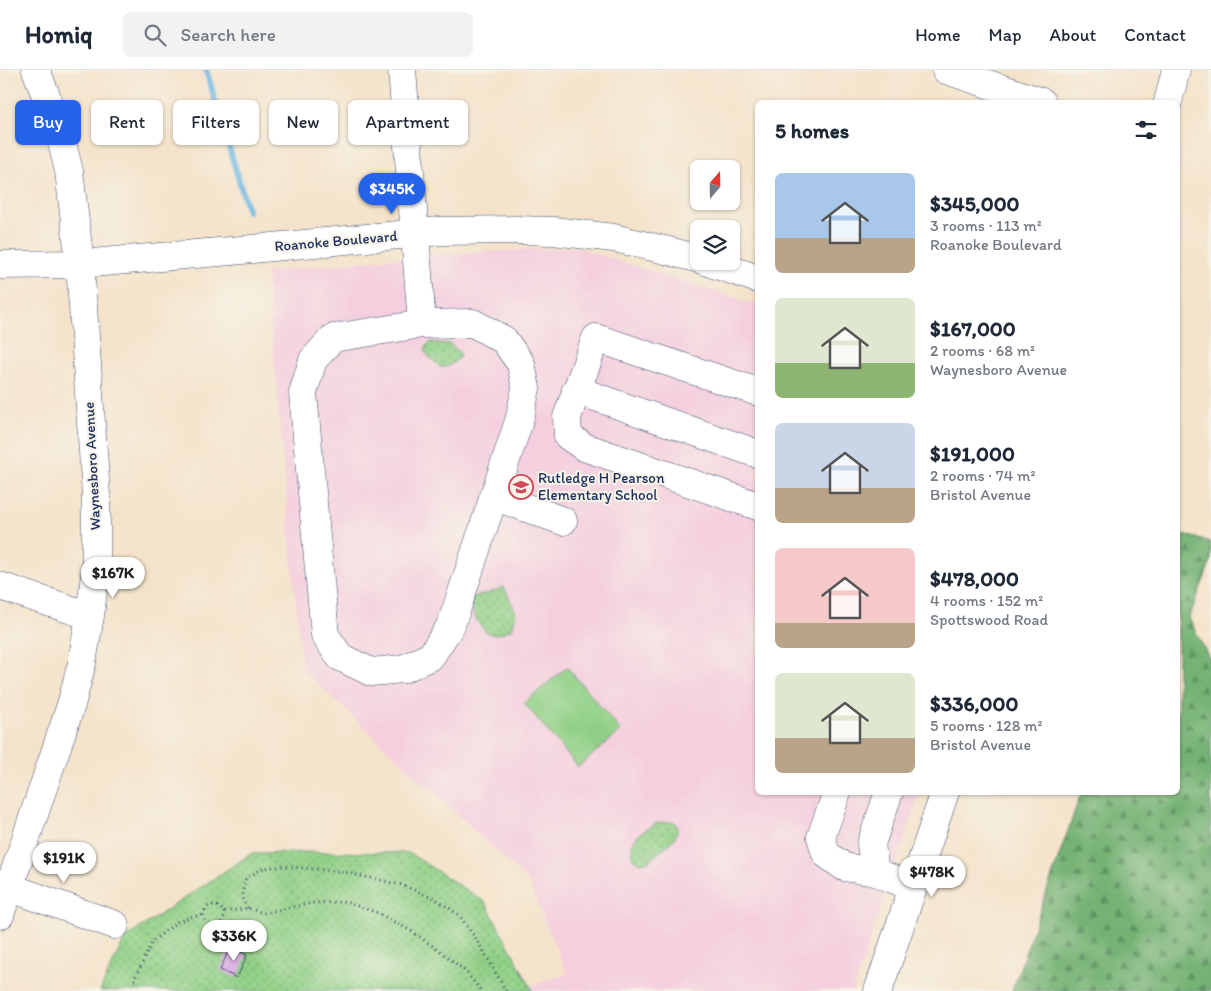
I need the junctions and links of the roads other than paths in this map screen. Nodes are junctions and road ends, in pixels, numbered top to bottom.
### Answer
1 (36, 70) edge
2 (402, 70) edge
3 (946, 70) edge
4 (1176, 70) edge
5 (1036, 100) edge
6 (1168, 100) edge
7 (415, 234) junction
8 (690, 257) edge
9 (80, 264) junction
10 (0, 265) edge
11 (732, 270) edge
12 (755, 278) edge
13 (422, 324) junction
14 (576, 390) junction
15 (755, 391) edge
16 (755, 453) edge
17 (493, 496) junction
18 (755, 505) edge
19 (563, 521) dead end
20 (0, 586) edge
21 (90, 616) junction
22 (836, 795) edge
23 (888, 795) edge
24 (944, 795) edge
25 (875, 872) junction
26 (5, 885) edge
27 (913, 888) junction
28 (0, 915) edge
29 (115, 925) dead end
30 (878, 991) edge

1 - 9 street, Waynesboro Avenue
2 - 7 street
3 - 5 street
4 - 6 street
7 - 8 street, Roanoke Boulevard
7 - 9 street, Roanoke Boulevard
7 - 13 street
9 - 10 street, Roanoke Boulevard
9 - 21 street, Waynesboro Avenue
11 - 12 street
13 - 17 street
13 - 17 street
14 - 15 street
14 - 16 street
14 - 18 street
17 - 19 street
20 - 21 street
21 - 26 street, Waynesboro Avenue
22 - 25 street
23 - 25 street
24 - 27 street
25 - 27 street
26 - 28 street, Waynesboro Avenue
26 - 29 street
27 - 30 street

